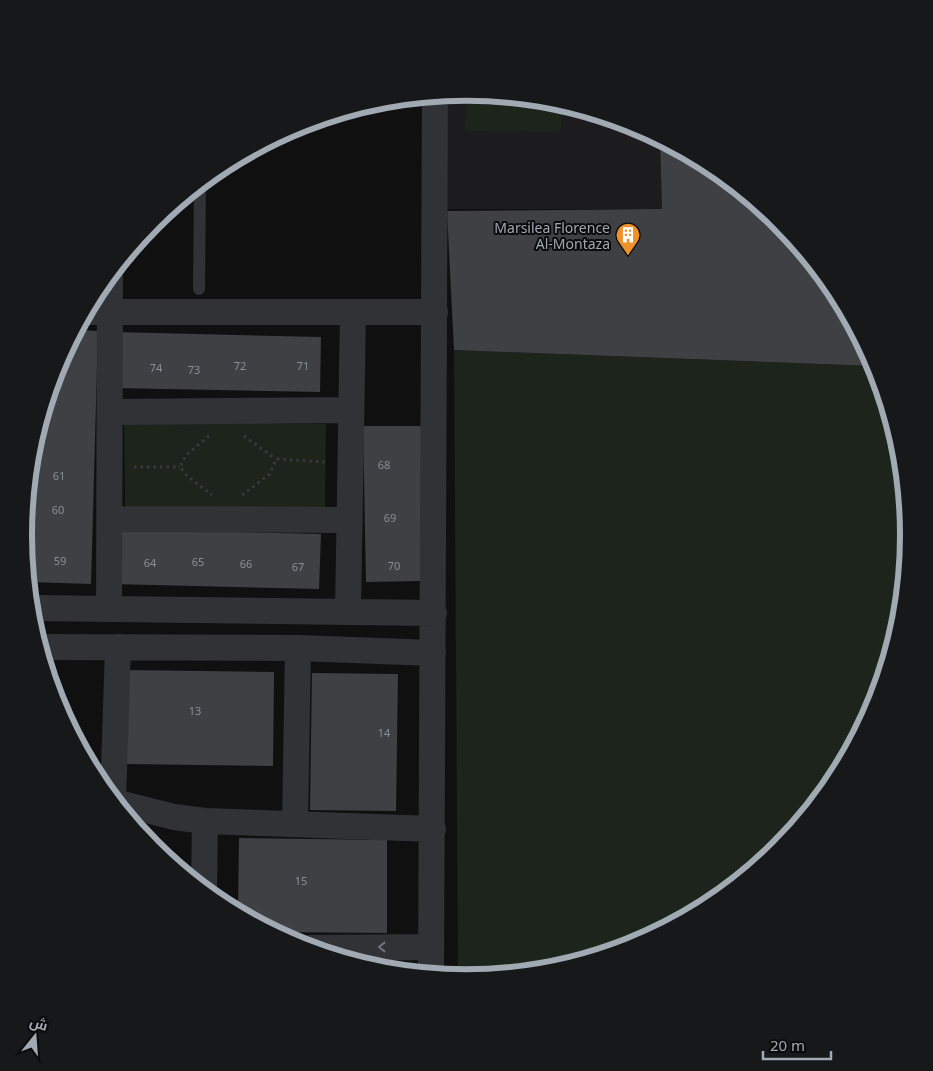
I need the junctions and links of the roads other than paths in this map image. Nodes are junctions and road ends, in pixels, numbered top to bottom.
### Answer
1 (435, 102) edge
2 (200, 193) edge
3 (199, 289) dead end
4 (98, 312) edge
5 (353, 312) junction
6 (435, 312) junction
7 (351, 410) junction
8 (111, 412) junction
9 (110, 519) junction
10 (350, 520) junction
11 (39, 608) edge
12 (109, 609) junction
13 (348, 612) junction
14 (434, 613) junction
15 (47, 647) edge
16 (118, 647) junction
17 (298, 648) junction
18 (433, 653) junction
19 (114, 789) edge
20 (125, 804) edge
21 (205, 821) junction
22 (295, 824) junction
23 (433, 829) junction
24 (204, 881) edge
25 (431, 947) junction
26 (332, 948) edge
27 (432, 968) edge

1 - 6 street
2 - 3 lane
4 - 5 street
4 - 8 street
5 - 6 street
5 - 7 street
6 - 14 street
7 - 8 street
7 - 10 street
8 - 9 street
9 - 10 street
9 - 12 street
10 - 13 street
11 - 12 street
12 - 13 street
13 - 14 street
14 - 18 street
15 - 16 street
16 - 17 street
16 - 19 street
17 - 18 street
17 - 22 street
18 - 23 street
20 - 21 street
21 - 22 street
21 - 24 street
22 - 23 street
23 - 25 street
25 -> 26 street
25 - 27 street

